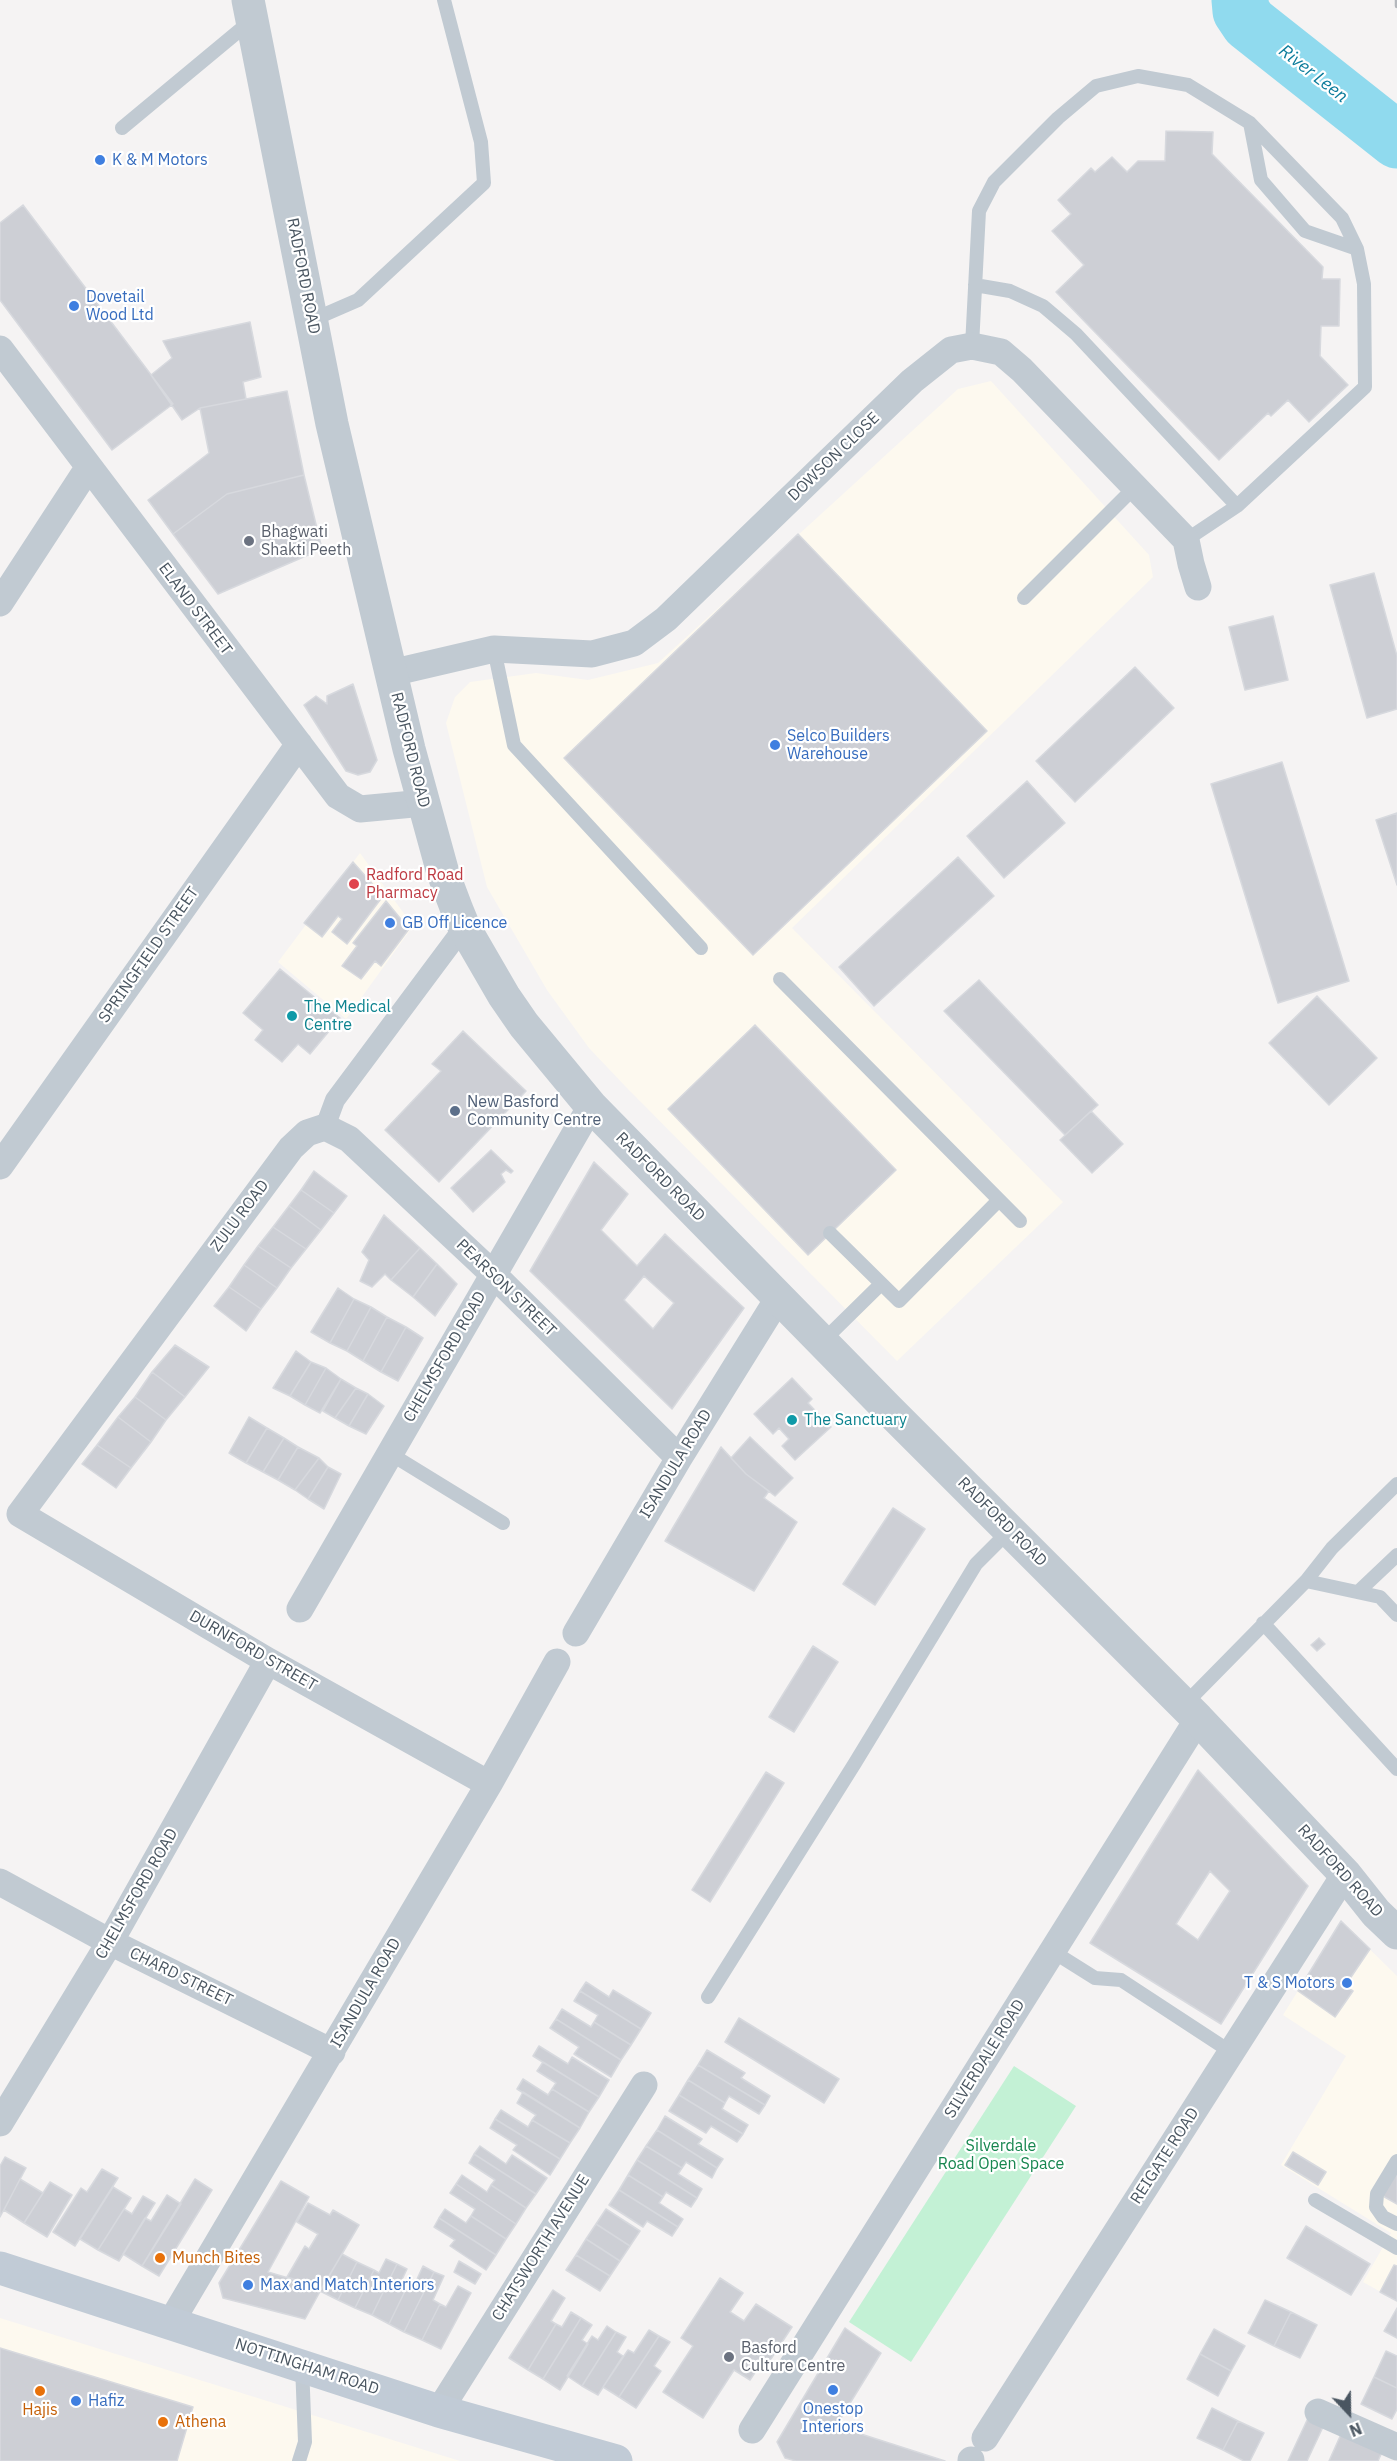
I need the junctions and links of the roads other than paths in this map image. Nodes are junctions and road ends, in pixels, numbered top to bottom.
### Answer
1 (444, 0) edge
2 (250, 10) edge
3 (1250, 123) junction
4 (122, 128) dead end
5 (1358, 249) junction
6 (975, 285) junction
7 (312, 320) junction
8 (972, 346) junction
9 (0, 349) edge
10 (88, 468) junction
11 (1135, 487) junction
12 (1237, 506) junction
13 (1186, 540) junction
14 (1198, 587) dead end
15 (1024, 598) dead end
16 (0, 603) edge
17 (494, 649) junction
18 (391, 673) junction
19 (299, 744) junction
20 (424, 803) junction
21 (464, 927) junction
22 (701, 948) dead end
23 (780, 979) dead end
24 (591, 1106) junction
25 (325, 1127) junction
26 (0, 1166) edge
27 (999, 1200) junction
28 (1020, 1221) dead end
29 (830, 1233) dead end
30 (493, 1274) junction
31 (881, 1284) junction
32 (779, 1297) junction
33 (823, 1341) junction
34 (389, 1453) junction
35 (678, 1458) junction
36 (1397, 1484) edge
37 (20, 1514) joint
38 (503, 1523) dead end
39 (1010, 1530) junction
40 (1397, 1555) edge
41 (1306, 1581) junction
42 (1358, 1592) junction
43 (300, 1609) dead end
44 (1397, 1615) edge
45 (1263, 1623) junction
46 (576, 1633) dead end
47 (268, 1660) junction
48 (557, 1662) dead end
49 (1191, 1712) junction
50 (1397, 1769) edge
51 (489, 1784) junction
52 (1345, 1874) junction
53 (0, 1882) edge
54 (1397, 1933) edge
55 (110, 1942) junction
56 (1052, 1951) junction
57 (708, 1997) dead end
58 (332, 2052) junction
59 (1232, 2052) junction
60 (644, 2085) dead end
61 (0, 2123) edge
62 (1397, 2161) edge
63 (1315, 2200) dead end
64 (1397, 2224) edge
65 (1397, 2248) edge
66 (0, 2268) edge
67 (171, 2322) junction
68 (302, 2365) junction
69 (439, 2411) junction
70 (1318, 2412) dead end
71 (752, 2430) dead end
72 (1397, 2447) edge
73 (976, 2453) edge
74 (299, 2461) edge
75 (616, 2461) edge

1 - 7 lane
2 - 4 lane
2 - 7 street, RADFORD ROAD
3 - 5 lane
3 - 5 lane
3 - 6 lane
5 - 12 lane
6 - 8 lane
6 - 12 lane
7 - 18 street, RADFORD ROAD
8 - 11 street
8 - 17 street, DOWSON CLOSE
9 - 10 street, ELAND STREET
10 - 16 street
10 - 19 street, ELAND STREET
11 - 13 street
11 - 15 lane
12 - 13 lane
13 - 14 street
17 - 18 street, DOWSON CLOSE
17 - 22 lane
18 - 20 street, RADFORD ROAD
19 - 20 street, ELAND STREET
19 - 26 street, SPRINGFIELD STREET
20 - 21 street, RADFORD ROAD
21 - 24 street, RADFORD ROAD
21 - 25 street
23 - 27 lane
24 - 30 street, CHELMSFORD ROAD
24 - 32 street, RADFORD ROAD
25 - 30 street, PEARSON STREET
25 - 37 street, ZULU ROAD
27 - 28 lane
27 - 31 lane
29 - 31 lane
30 - 34 street, CHELMSFORD ROAD
30 - 35 street, PEARSON STREET
31 - 33 lane
32 - 33 street, RADFORD ROAD
32 - 35 street, ISANDULA ROAD
33 - 39 street, RADFORD ROAD
34 - 38 lane
34 - 43 street, CHELMSFORD ROAD
35 - 46 street, ISANDULA ROAD
36 - 41 lane
37 - 47 street, DURNFORD STREET
39 - 49 street, RADFORD ROAD
39 - 57 lane
40 - 42 lane
41 - 42 lane
41 - 45 lane
42 - 44 lane
45 - 49 lane
45 - 50 lane
47 - 51 street, DURNFORD STREET
47 - 55 street, CHELMSFORD ROAD
48 - 51 street, ISANDULA ROAD
49 - 52 street, RADFORD ROAD
49 - 56 street, SILVERDALE ROAD
51 - 58 street, ISANDULA ROAD
52 - 54 street, RADFORD ROAD
52 - 59 street, REIGATE ROAD
53 - 55 street, CHARD STREET
55 - 58 street, CHARD STREET
55 - 61 street, CHELMSFORD ROAD
56 - 59 lane
56 - 71 street, SILVERDALE ROAD
58 - 67 street, ISANDULA ROAD
59 - 73 street, REIGATE ROAD
60 - 69 street, CHATSWORTH AVENUE
62 - 64 lane
63 - 65 lane
66 - 67 main road, NOTTINGHAM ROAD
67 - 68 main road, NOTTINGHAM ROAD
68 - 69 main road, NOTTINGHAM ROAD
68 - 74 lane
69 - 75 main road, NOTTINGHAM ROAD
70 - 72 street

